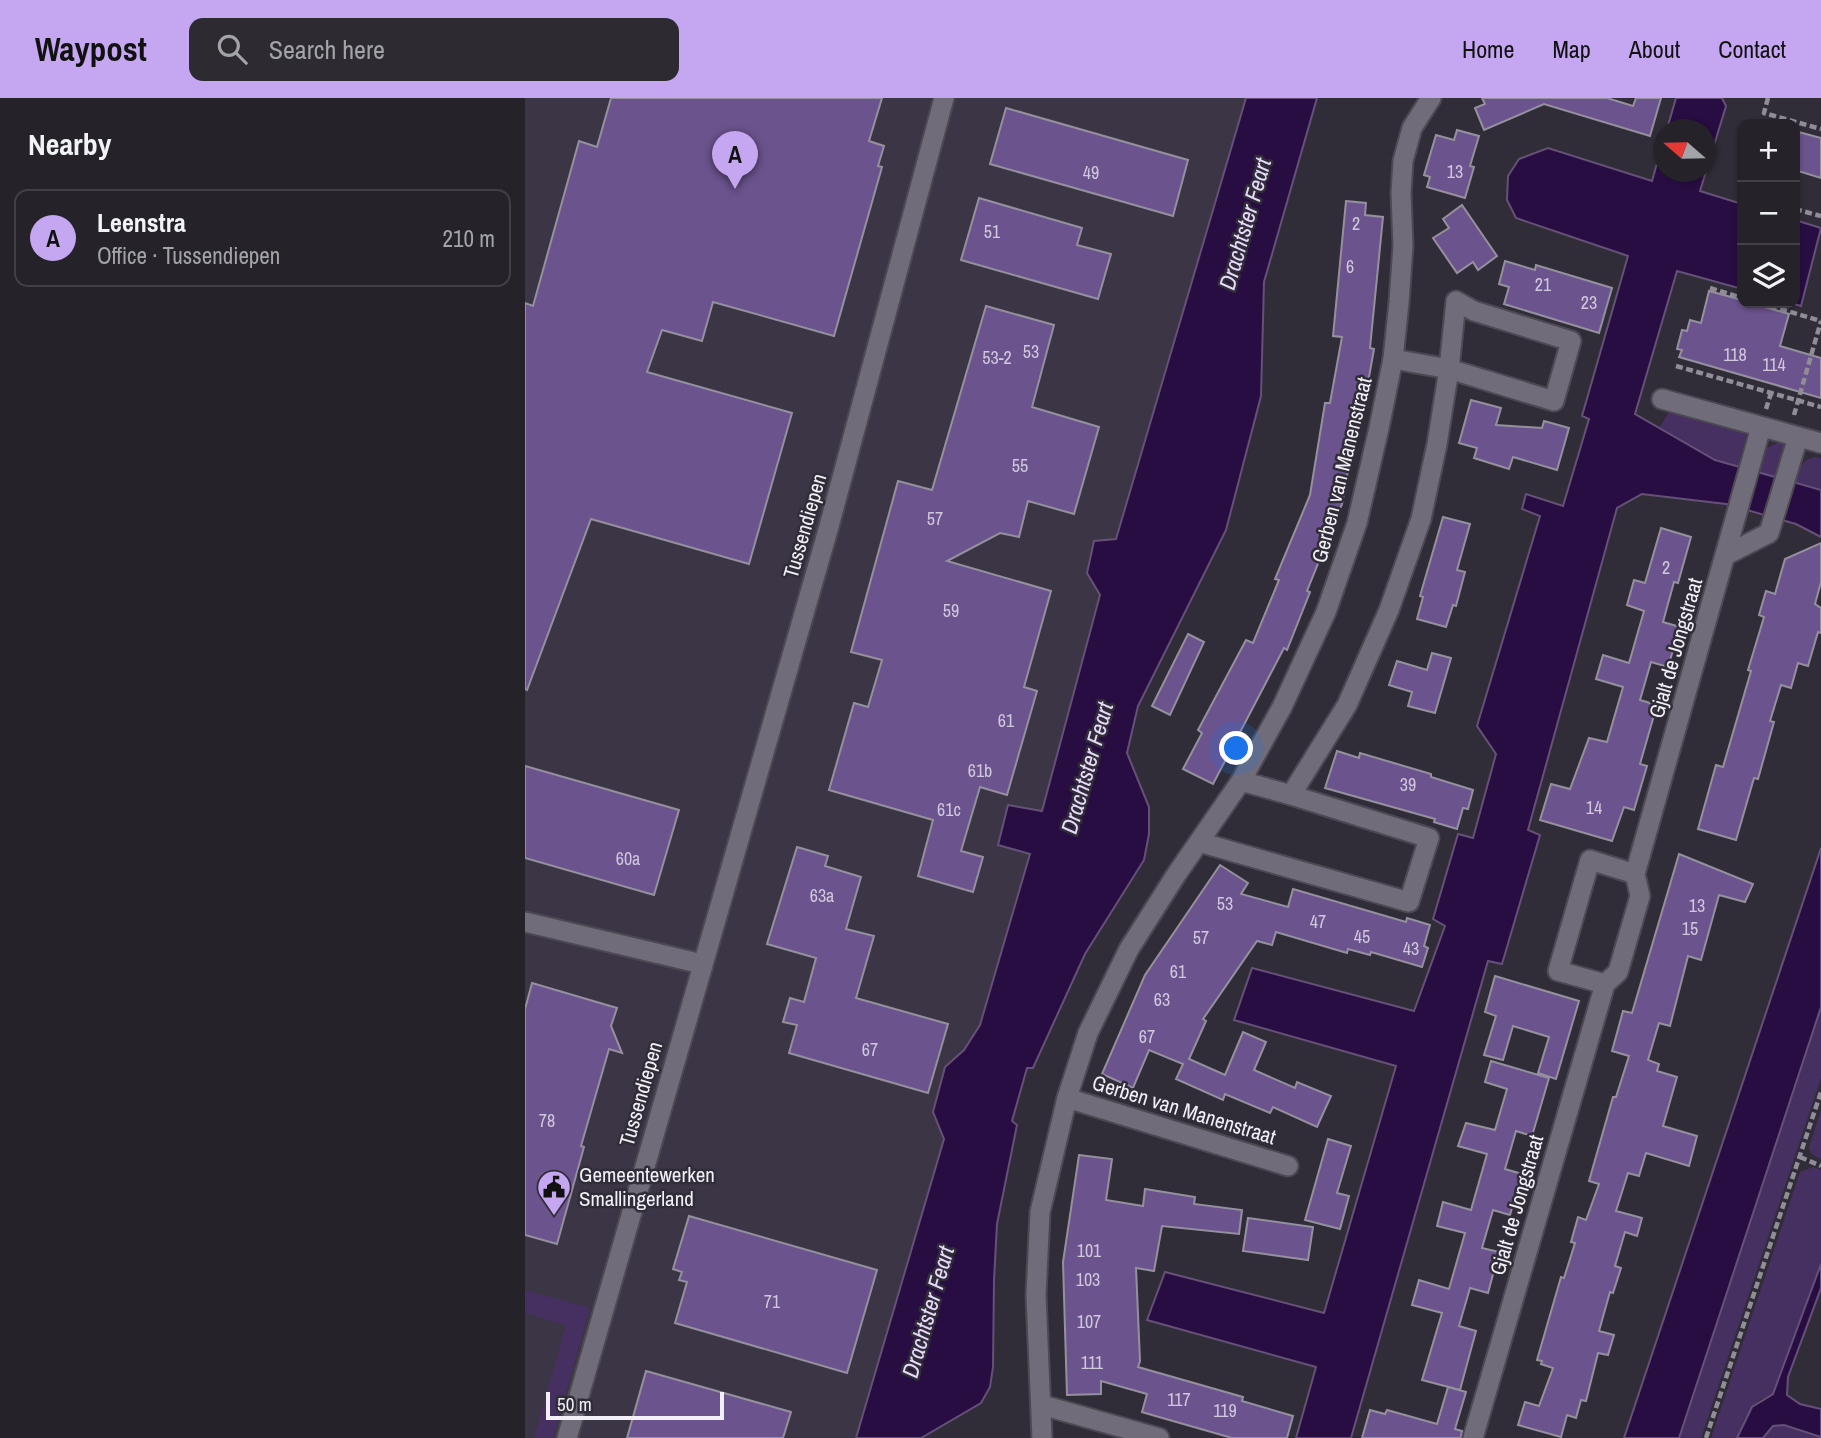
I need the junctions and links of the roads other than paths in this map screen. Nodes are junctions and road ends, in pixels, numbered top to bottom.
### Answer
1 (944, 98) edge
2 (1431, 98) edge
3 (1393, 359) junction
4 (1449, 369) junction
5 (1662, 399) dead end
6 (1761, 427) junction
7 (1793, 436) junction
8 (1821, 443) edge
9 (1726, 555) junction
10 (1241, 781) junction
11 (1291, 795) junction
12 (1199, 842) junction
13 (1635, 874) junction
14 (525, 922) edge
15 (702, 964) junction
16 (1605, 984) junction
17 (1067, 1098) junction
18 (1288, 1166) dead end
19 (1042, 1405) junction
20 (567, 1438) edge
21 (1042, 1438) edge
22 (1159, 1438) edge
23 (1473, 1438) edge

1 - 15 street, Tussendiepen
2 - 3 street, Gerben van Manenstraat
3 - 4 street, Gerben van Manenstraat
3 - 10 street, Gerben van Manenstraat
4 - 4 street, Gerben van Manenstraat
4 - 11 street, Gerben van Manenstraat
5 - 6 street
6 - 7 street
6 - 9 street, Gjalt de Jongstraat
7 - 8 street
7 - 9 street
9 - 13 street, Gjalt de Jongstraat
10 - 11 street
10 - 12 street, Gerben van Manenstraat
11 - 12 street
12 - 17 street, Gerben van Manenstraat
13 - 16 street, Gjalt de Jongstraat
13 - 16 street
14 - 15 street
15 - 20 street, Tussendiepen
16 - 23 street, Gjalt de Jongstraat
17 - 18 street, Gerben van Manenstraat
17 - 19 street, Gerben van Manenstraat
19 - 21 street, Gerben van Manenstraat
19 - 22 street

